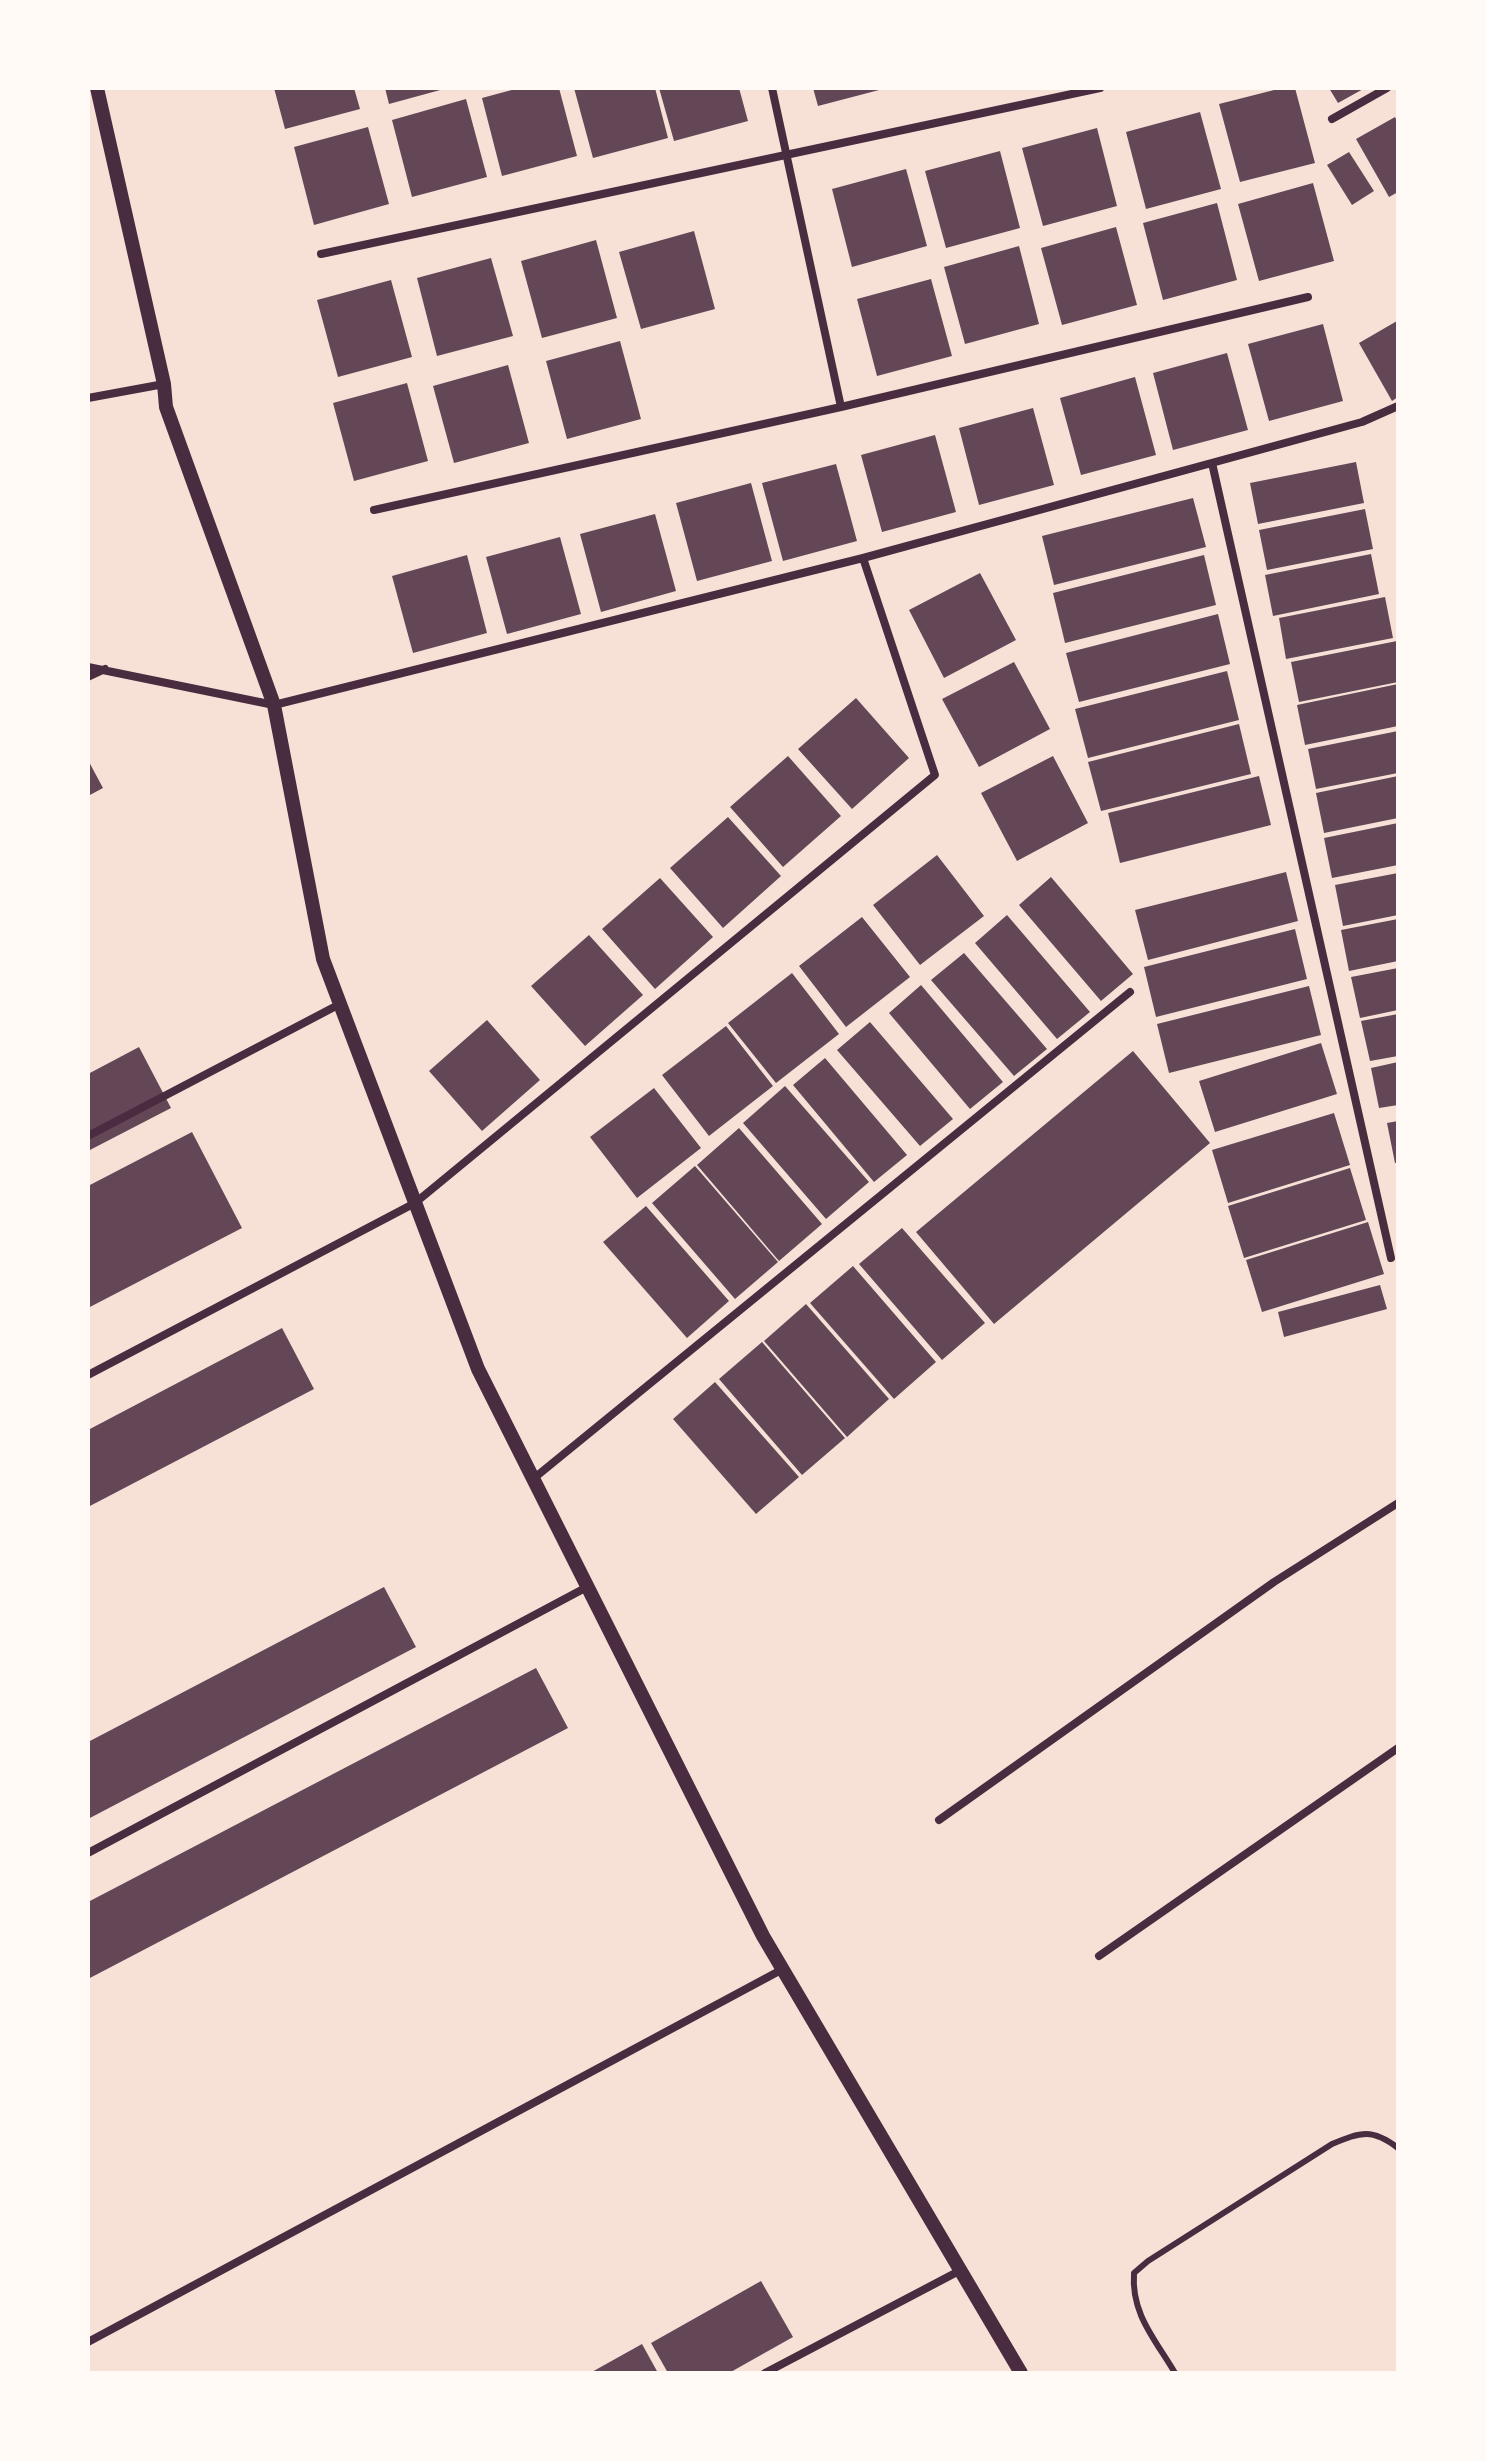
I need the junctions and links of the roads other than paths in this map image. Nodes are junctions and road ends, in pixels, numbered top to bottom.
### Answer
1 (97, 88) edge
2 (772, 88) edge
3 (1100, 88) edge
4 (1387, 88) edge
5 (1332, 119) dead end
6 (786, 155) junction
7 (321, 254) dead end
8 (1308, 297) dead end
9 (164, 384) junction
10 (88, 398) edge
11 (1398, 406) edge
12 (841, 407) junction
13 (1212, 463) junction
14 (374, 510) dead end
15 (863, 558) junction
16 (88, 667) edge
17 (105, 669) junction
18 (88, 677) edge
19 (274, 705) junction
20 (1130, 992) dead end
21 (340, 1004) junction
22 (88, 1136) edge
23 (415, 1203) junction
24 (1391, 1258) dead end
25 (88, 1375) edge
26 (533, 1479) junction
27 (1398, 1503) edge
28 (587, 1587) junction
29 (1398, 1748) edge
30 (939, 1820) dead end
31 (88, 1853) edge
32 (1099, 1956) dead end
33 (783, 1969) junction
34 (1398, 2148) edge
35 (961, 2270) junction
36 (88, 2342) edge
37 (765, 2373) edge
38 (1021, 2373) edge
39 (1175, 2373) edge

1 - 9 street
2 - 6 street
3 - 6 street
4 - 5 street
6 - 7 street
6 - 12 street
8 - 12 street
9 - 10 street
9 - 19 street
11 - 13 street
12 - 14 street
13 - 15 street
13 - 24 street
15 - 19 street
15 - 23 street
16 - 17 street
17 - 18 street
17 - 19 street
19 - 21 street
20 - 26 street
21 - 22 street
21 - 23 street
23 - 25 street
23 - 26 street
26 - 28 street
27 - 30 street
28 - 31 street
28 - 33 street
29 - 32 street
33 - 35 street
33 - 36 street
34 - 39 lane
35 - 37 street
35 - 38 street

